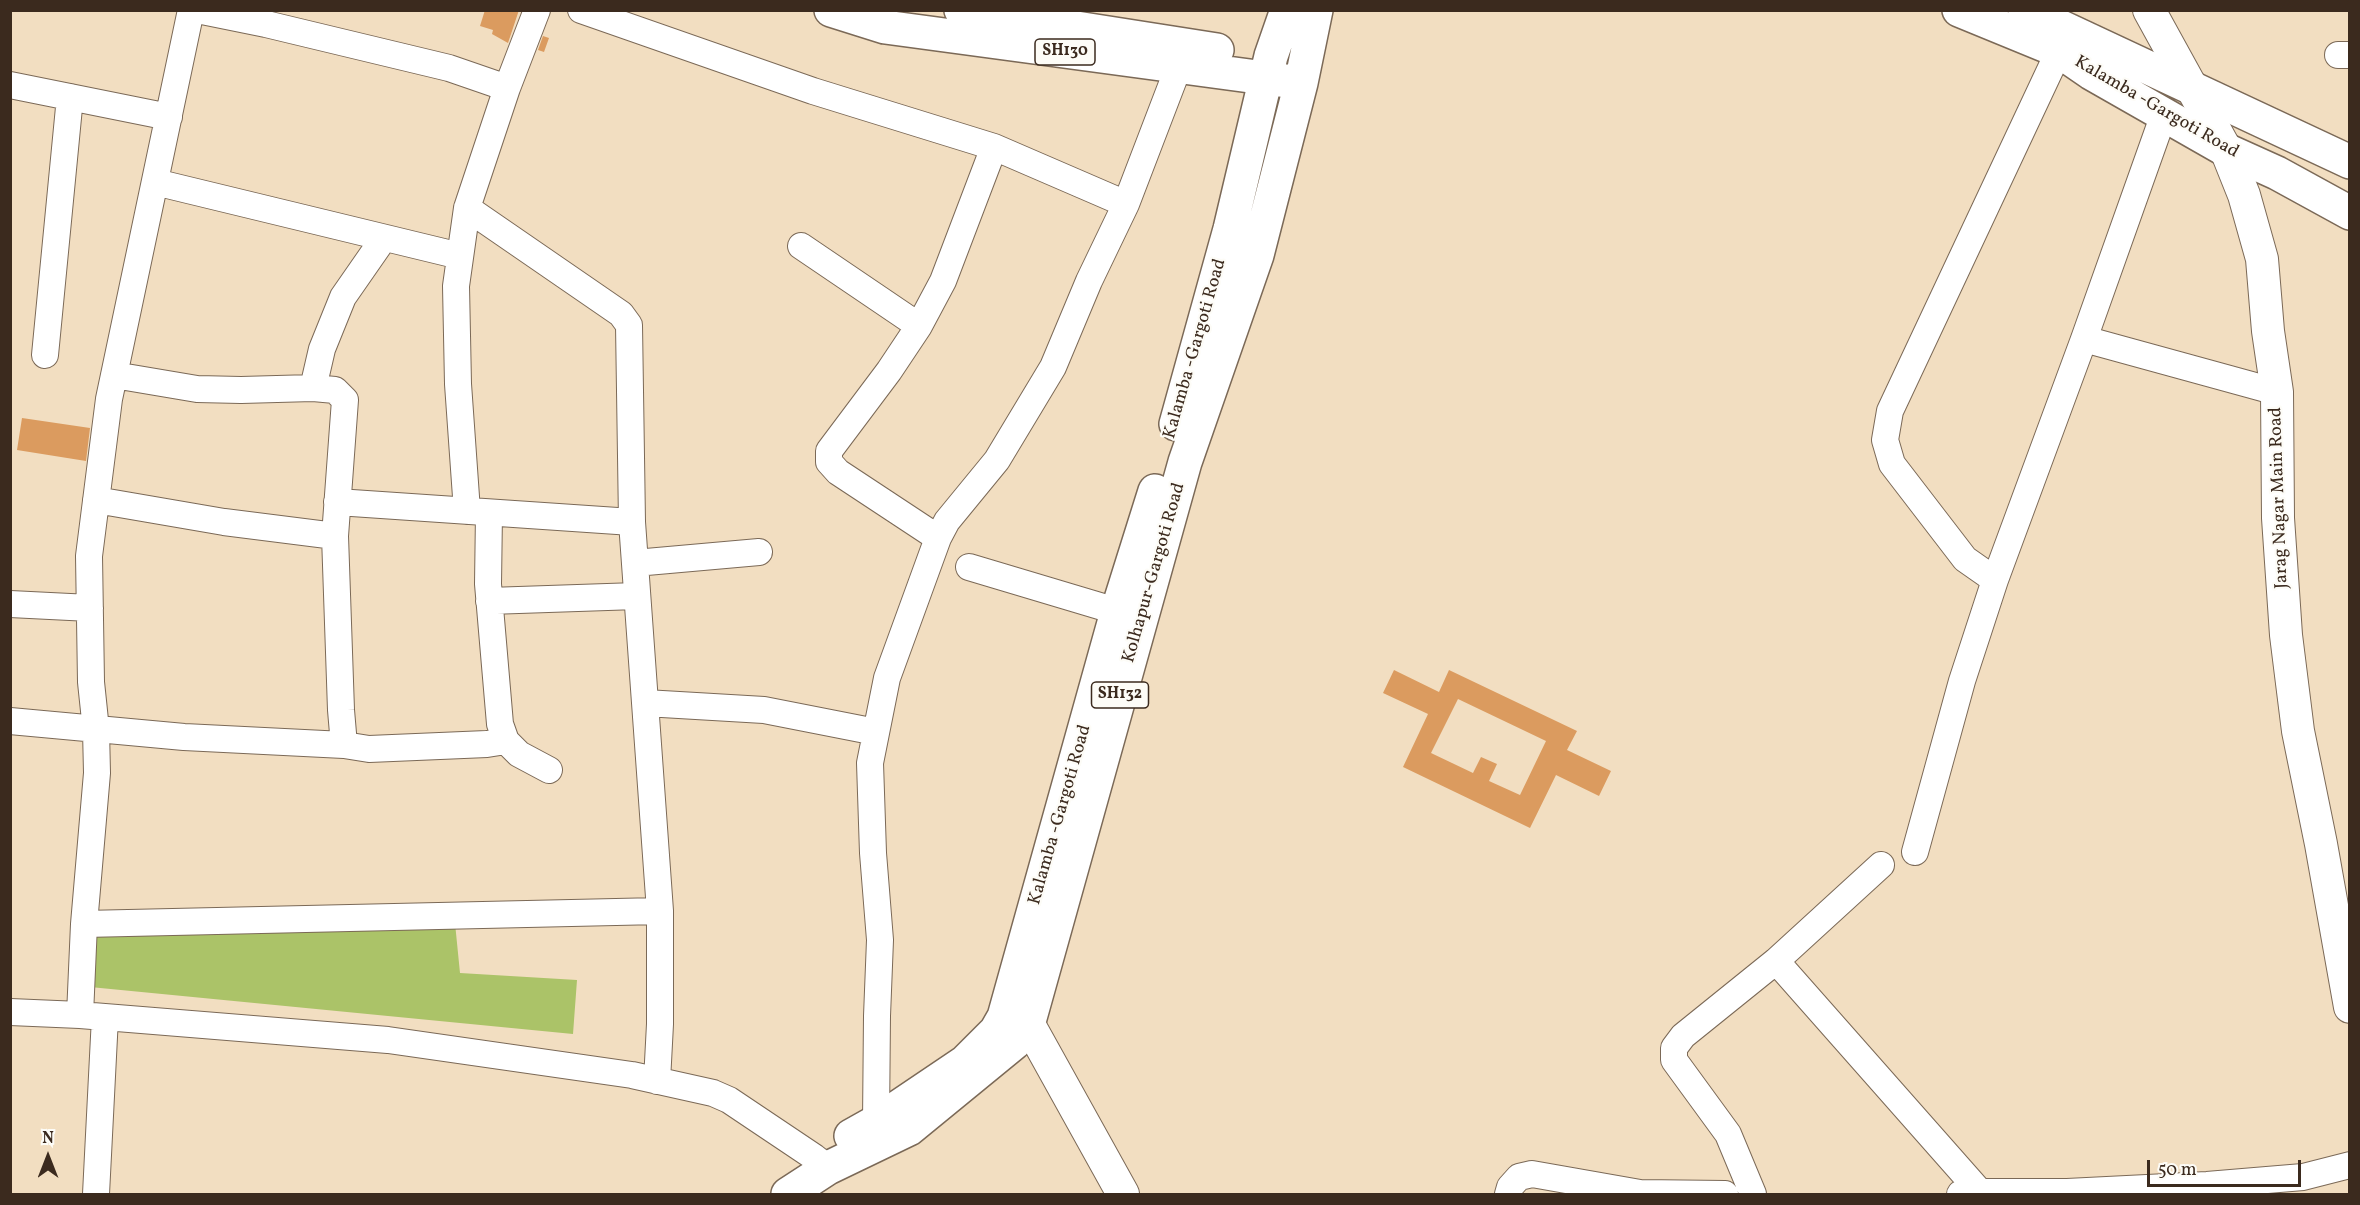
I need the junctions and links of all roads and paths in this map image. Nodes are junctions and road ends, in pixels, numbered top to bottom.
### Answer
1 (191, 10) edge
2 (196, 10) edge
3 (537, 10) edge
4 (581, 10) edge
5 (831, 10) edge
6 (961, 10) edge
7 (1287, 10) edge
8 (1316, 10) edge
9 (1959, 10) edge
10 (2025, 10) edge
11 (2149, 10) edge
12 (2059, 51) junction
13 (1182, 57) junction
14 (1268, 67) junction
15 (1303, 72) junction
16 (10, 85) edge
17 (2188, 85) junction
18 (507, 88) junction
19 (70, 97) junction
20 (2164, 114) junction
21 (169, 117) junction
22 (994, 147) junction
23 (2226, 150) junction
24 (2349, 162) edge
25 (155, 182) junction
26 (1126, 204) junction
27 (466, 208) junction
28 (2349, 213) edge
29 (384, 238) junction
30 (801, 246) dead end
31 (460, 256) junction
32 (919, 326) junction
33 (2085, 339) junction
34 (45, 355) dead end
35 (114, 375) junction
36 (313, 388) junction
37 (2277, 392) junction
38 (96, 500) junction
39 (337, 502) junction
40 (478, 512) junction
41 (632, 522) junction
42 (335, 536) junction
43 (938, 538) junction
44 (759, 552) dead end
45 (635, 563) junction
46 (969, 567) dead end
47 (1995, 580) junction
48 (637, 596) junction
49 (489, 601) junction
50 (10, 604) edge
51 (90, 608) junction
52 (1130, 615) junction
53 (645, 703) junction
54 (10, 721) edge
55 (96, 730) junction
56 (876, 732) junction
57 (506, 741) junction
58 (344, 745) junction
59 (549, 770) dead end
60 (1915, 852) dead end
61 (1881, 865) dead end
62 (660, 911) junction
63 (84, 924) junction
64 (1776, 962) junction
65 (1011, 992) junction
66 (2349, 1007) edge
67 (10, 1012) edge
68 (93, 1016) junction
69 (1028, 1025) junction
70 (657, 1081) junction
71 (876, 1122) junction
72 (821, 1162) junction
73 (2349, 1165) edge
74 (1970, 1193) edge
75 (96, 1194) edge
76 (762, 1194) edge
77 (788, 1194) edge
78 (1123, 1194) edge
79 (1508, 1194) edge
80 (1640, 1194) edge
81 (1725, 1194) edge
82 (1754, 1194) edge

1 - 21 street
2 - 18 street
3 - 18 street
4 - 22 street
5 - 13 main road, SH130
6 - 13 main road, SH130
7 - 14 main road, Kalamba -Gargoti Road
8 - 15 main road, Kolhapur-Gargoti Road / SH132
9 - 12 main road, Kalamba -Gargoti Road
10 - 17 main road
11 - 17 street, Jarag Nagar Main Road
12 - 20 main road, Kalamba -Gargoti Road
12 - 47 street
13 - 14 main road, SH130
13 - 26 street
14 - 15 main road, SH130
14 - 52 main road, Kalamba -Gargoti Road
15 - 52 main road, Kolhapur-Gargoti Road / SH132
16 - 19 street
17 - 23 street, Jarag Nagar Main Road
17 - 24 main road
18 - 27 street
19 - 21 street
19 - 34 street
20 - 23 main road, Kalamba -Gargoti Road
20 - 33 street
21 - 25 street
22 - 26 street
22 - 32 street
23 - 28 main road, Kalamba -Gargoti Road
23 - 37 street, Jarag Nagar Main Road
25 - 29 street
25 - 35 street
26 - 43 street
27 - 31 street
27 - 41 street
29 - 31 street
29 - 36 street
30 - 32 street
31 - 40 street
32 - 43 street
33 - 37 street
33 - 47 street
35 - 36 street
35 - 38 street
36 - 39 street
37 - 66 street, Jarag Nagar Main Road
38 - 42 street
38 - 51 street
39 - 40 street
39 - 42 street
40 - 41 street
40 - 49 street
41 - 45 street
42 - 58 street
43 - 56 street
44 - 45 street
45 - 48 street
46 - 52 street
47 - 60 street
48 - 49 street
48 - 53 street
49 - 57 street
50 - 51 street
51 - 55 street
52 - 65 main road, Kalamba -Gargoti Road
52 - 69 main road, Kolhapur-Gargoti Road / SH132
53 - 56 street
53 - 62 street
54 - 55 street
55 - 58 street
55 - 63 street
56 - 71 street
57 - 58 street
57 - 59 street
61 - 64 street
62 - 63 street
62 - 70 street
63 - 68 street
64 - 74 street
64 - 82 street
65 - 69 street
65 - 71 main road, Kalamba -Gargoti Road
67 - 68 street
68 - 70 street
68 - 75 street
69 - 72 main road, Kolhapur-Gargoti Road / SH132
69 - 78 street
70 - 72 street
71 - 72 main road, Kalamba -Gargoti Road
72 - 76 main road, Kalamba -Gargoti Road
72 - 77 main road, Kolhapur-Gargoti Road / SH132
73 - 74 street
79 - 80 street
80 - 81 street

